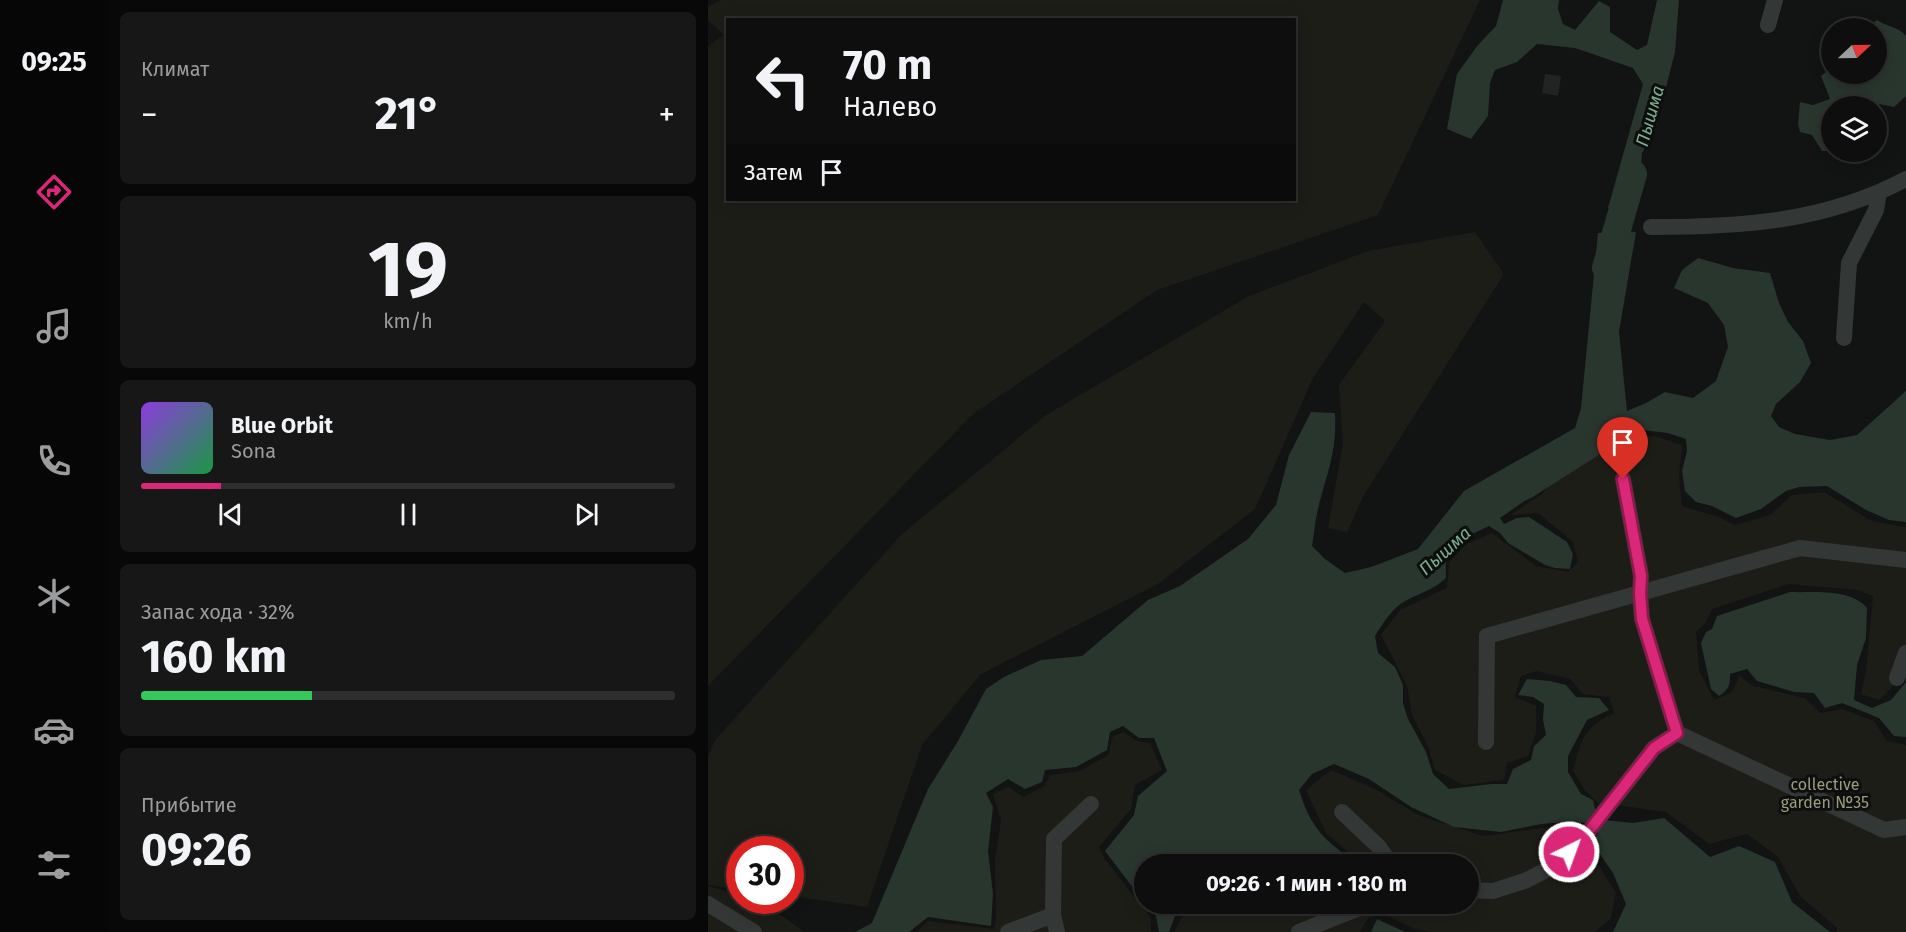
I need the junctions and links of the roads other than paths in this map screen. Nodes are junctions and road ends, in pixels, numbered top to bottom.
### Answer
1 (1775, 0) edge
2 (1768, 25) dead end
3 (1906, 179) edge
4 (1879, 193) junction
5 (1652, 226) dead end
6 (1845, 338) dead end
7 (1623, 479) dead end
8 (1906, 560) edge
9 (1640, 593) junction
10 (1906, 653) edge
11 (1897, 678) dead end
12 (1677, 733) junction
13 (1486, 742) dead end
14 (1091, 804) dead end
15 (1342, 812) dead end
16 (1906, 827) edge
17 (1384, 854) edge
18 (1479, 890) edge
19 (708, 904) edge
20 (1345, 914) edge
21 (1055, 924) edge
22 (754, 932) edge
23 (1008, 932) edge
24 (1299, 932) edge

1 - 2 street
3 - 4 street
4 - 5 street
4 - 6 street
7 - 9 street
8 - 9 street
9 - 12 street
9 - 13 street
10 - 11 street
12 - 16 street
12 - 18 street
14 - 21 street
15 - 17 street
19 - 22 street
20 - 24 street
21 - 23 street

